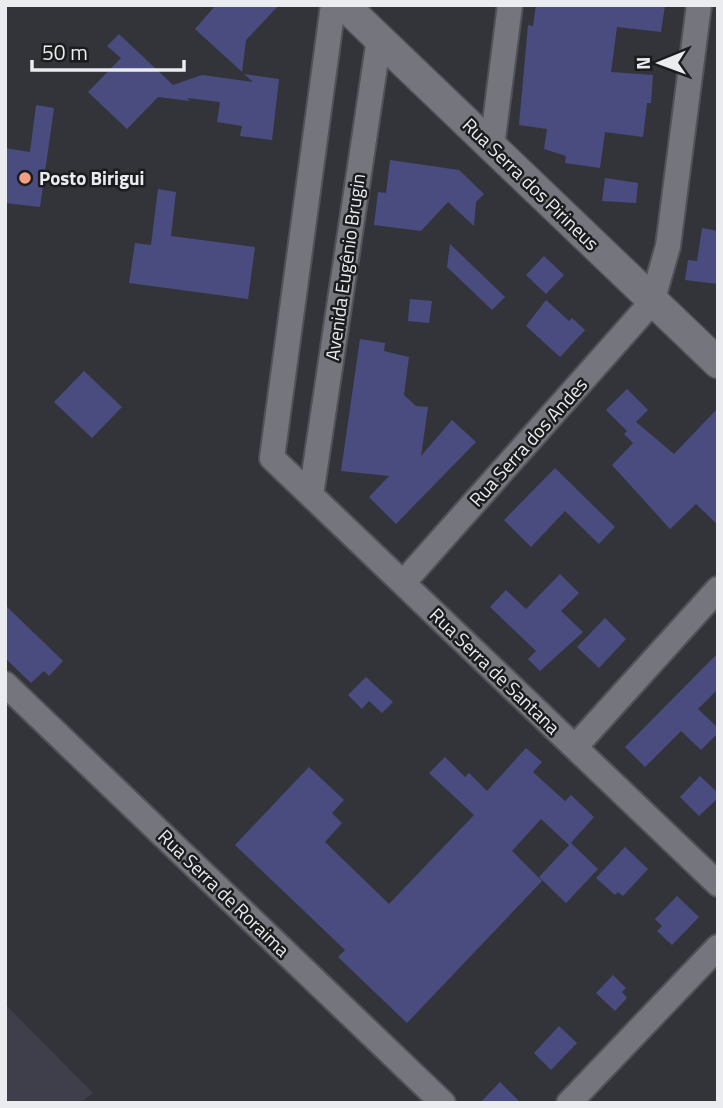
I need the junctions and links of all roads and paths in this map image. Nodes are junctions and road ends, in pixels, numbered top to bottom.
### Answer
1 (333, 5) edge
2 (344, 5) edge
3 (510, 5) edge
4 (699, 5) edge
5 (379, 39) junction
6 (492, 146) junction
7 (652, 302) junction
8 (718, 363) edge
9 (311, 495) junction
10 (403, 583) junction
11 (718, 589) edge
12 (5, 684) edge
13 (575, 747) junction
14 (718, 884) edge
15 (718, 947) edge
16 (443, 1103) edge
17 (569, 1103) edge

1 - 9 street, Rua Serra de Santana
2 - 5 street, Rua Serra dos Pirineus
3 - 6 street
4 - 7 street
5 - 6 street, Rua Serra dos Pirineus
5 - 9 street, Avenida Eugênio Brugin
6 - 7 street, Rua Serra dos Pirineus
7 - 8 street, Rua Serra dos Pirineus
7 - 10 street, Rua Serra dos Andes
9 - 10 street, Rua Serra de Santana
10 - 13 street, Rua Serra de Santana
11 - 13 street
12 - 16 street, Rua Serra de Roraima
13 - 14 street, Rua Serra de Santana
15 - 17 street

